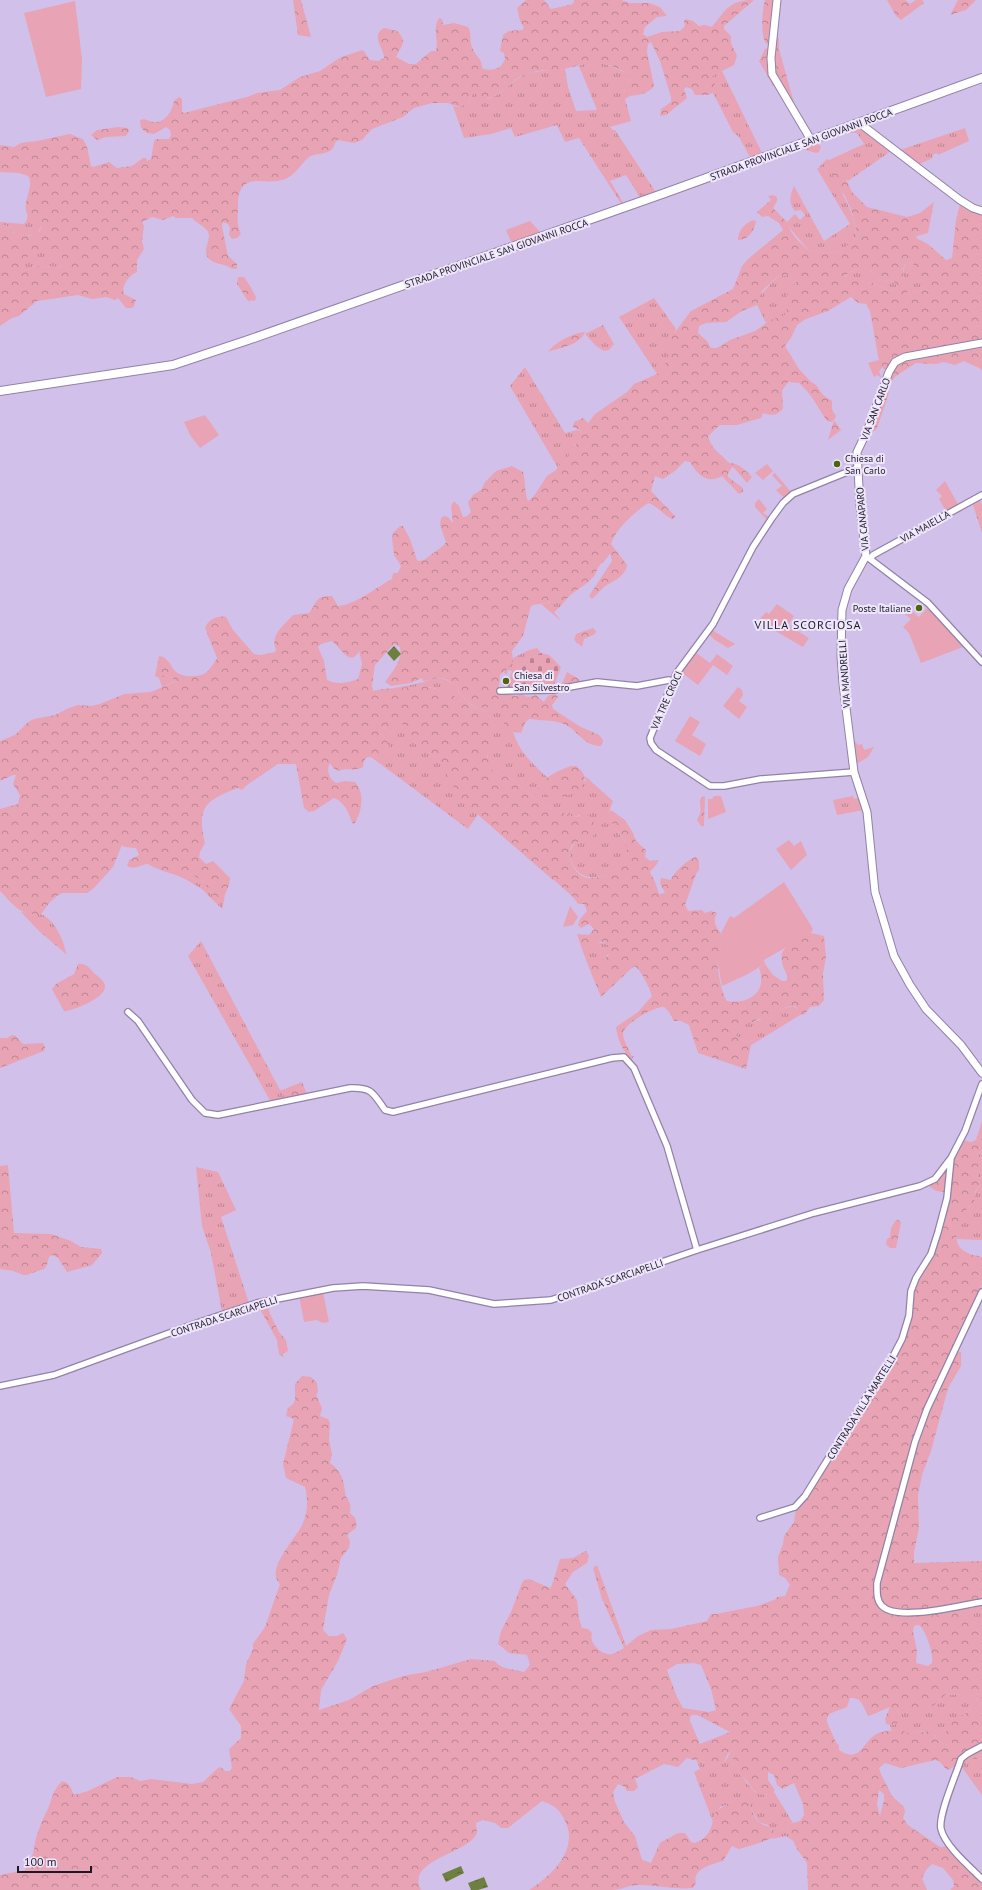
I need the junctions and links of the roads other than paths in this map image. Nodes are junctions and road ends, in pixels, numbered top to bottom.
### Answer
1 (777, 0) edge
2 (982, 78) edge
3 (860, 122) junction
4 (811, 140) junction
5 (982, 211) edge
6 (982, 343) edge
7 (0, 391) edge
8 (857, 468) junction
9 (982, 495) edge
10 (868, 558) junction
11 (982, 662) edge
12 (672, 681) junction
13 (500, 691) dead end
14 (854, 772) junction
15 (128, 1012) dead end
16 (982, 1073) edge
17 (982, 1084) edge
18 (951, 1158) junction
19 (697, 1250) junction
20 (982, 1292) edge
21 (0, 1386) edge
22 (760, 1518) dead end
23 (982, 1602) edge
24 (982, 1746) edge
25 (982, 1879) edge

1 - 4 street
2 - 3 main road, STRADA PROVINCIALE SAN GIOVANNI ROCCA
3 - 4 main road, STRADA PROVINCIALE SAN GIOVANNI ROCCA
3 - 5 street
4 - 7 main road, STRADA PROVINCIALE SAN GIOVANNI ROCCA
6 - 8 street, VIA SAN CARLO
8 - 10 street, VIA CANAPARO
8 - 12 street, VIA TRE CROCI
9 - 10 street, VIA MAIELLA
10 - 11 street, VIA CANAPARO
10 - 14 street, VIA MANDRELLI
12 - 13 street
12 - 14 street, VIA TRE CROCI
14 - 16 street, VIA MANDRELLI
15 - 19 street
17 - 18 street, CONTRADA VILLA MARTELLI
18 - 19 street, CONTRADA SCARCIAPELLI
18 - 22 street, CONTRADA VILLA MARTELLI
19 - 21 street, CONTRADA SCARCIAPELLI
20 - 23 street
24 - 25 street

